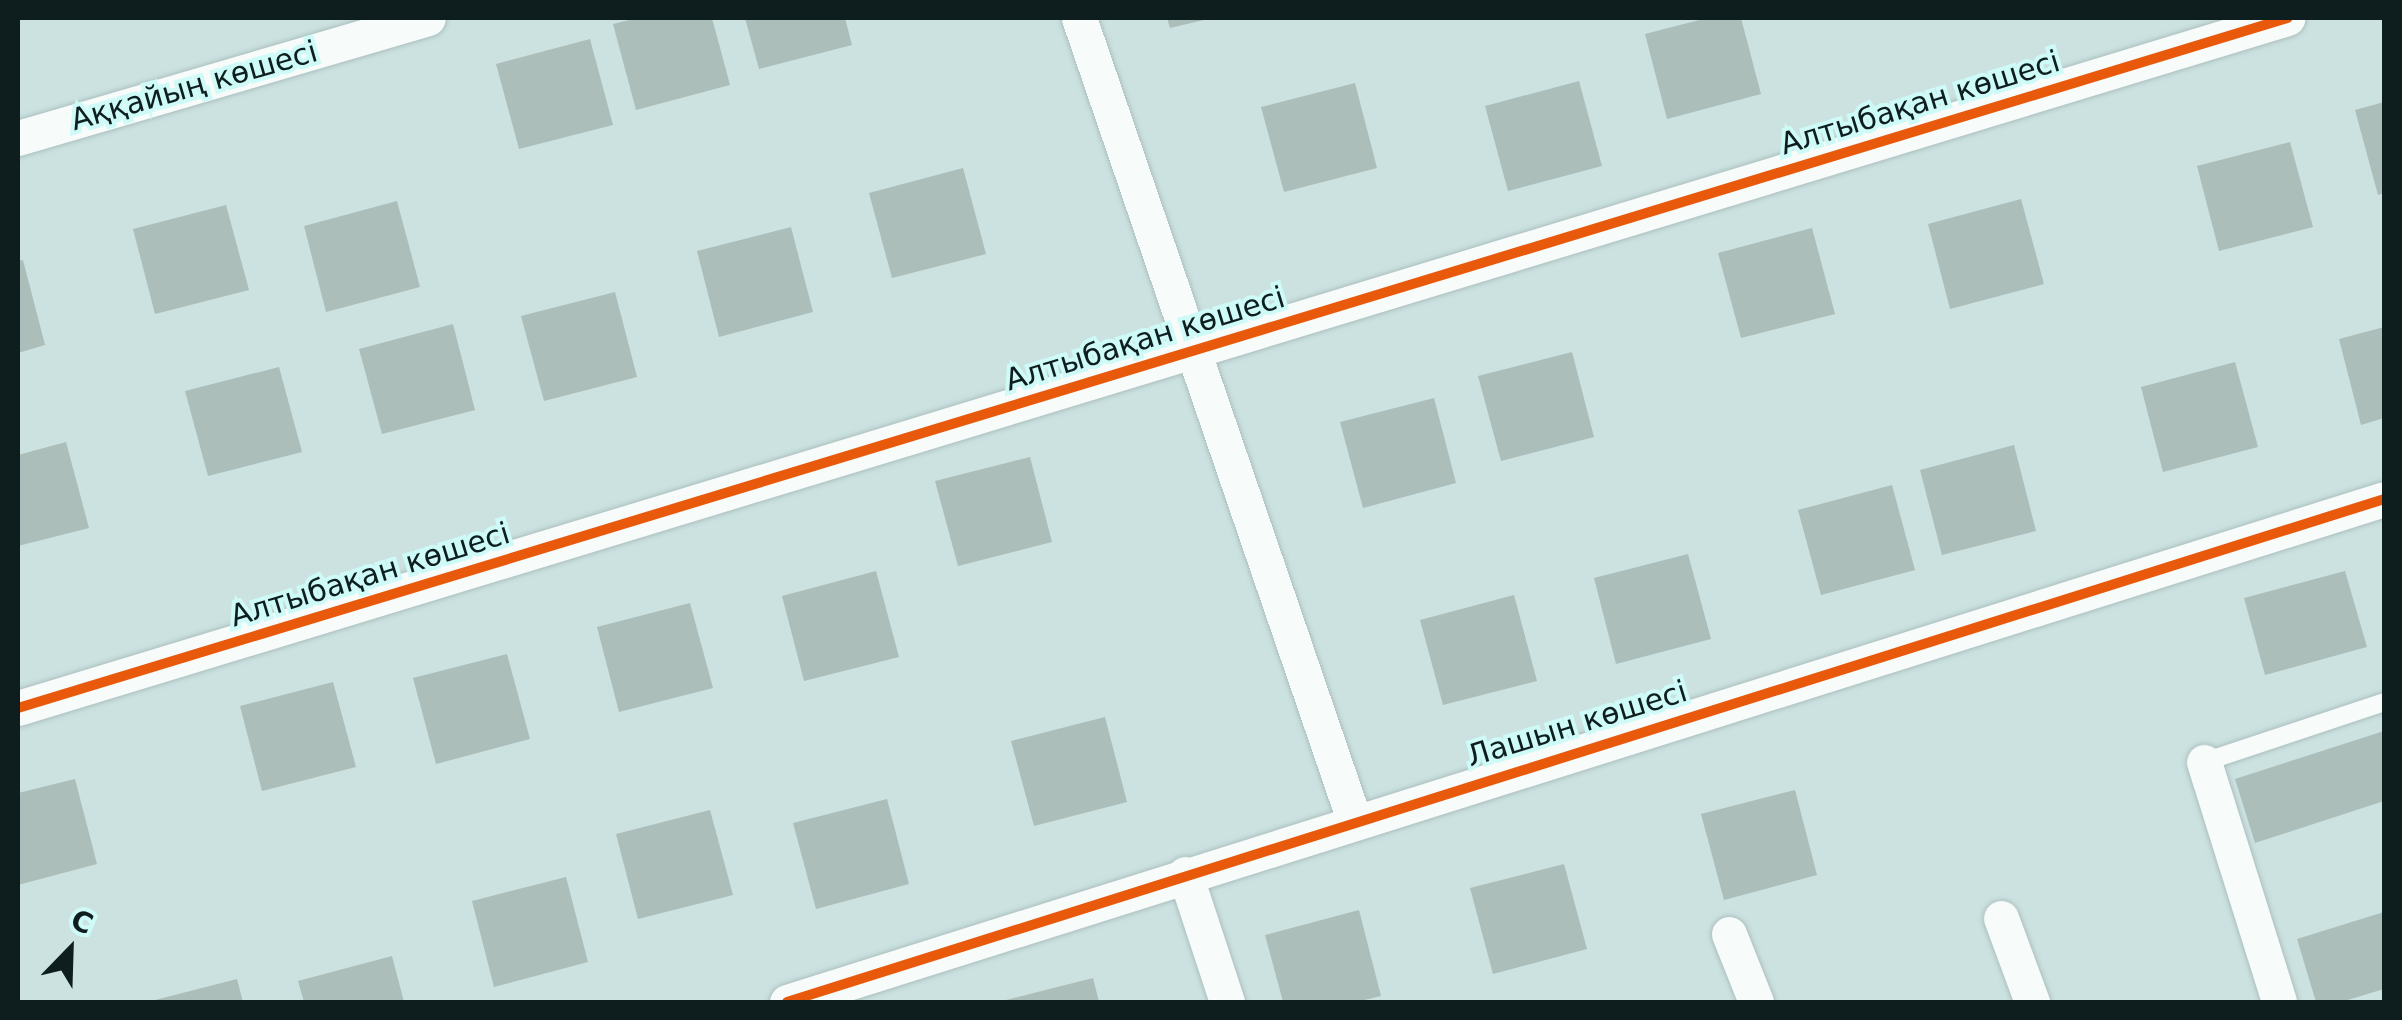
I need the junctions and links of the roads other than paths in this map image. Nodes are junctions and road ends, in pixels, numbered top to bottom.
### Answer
1 (428, 18) edge
2 (1079, 18) edge
3 (2288, 18) edge
4 (18, 138) edge
5 (1194, 351) junction
6 (2384, 499) edge
7 (2384, 702) edge
8 (18, 708) edge
9 (2204, 762) joint
10 (1354, 820) junction
11 (1185, 874) junction
12 (2001, 918) dead end
13 (1729, 934) dead end
14 (786, 1002) edge
15 (1227, 1002) edge
16 (1756, 1002) edge
17 (2032, 1002) edge
18 (2279, 1002) edge

1 - 4 street, Аққайың көшесі
2 - 5 street
3 - 5 street, Алтыбақан көшесі
5 - 8 street, Алтыбақан көшесі
5 - 10 street
6 - 10 street, Лашын көшесі
7 - 9 lane
9 - 18 street
10 - 11 street, Лашын көшесі
11 - 14 street, Лашын көшесі
11 - 15 street
12 - 17 street
13 - 16 street

